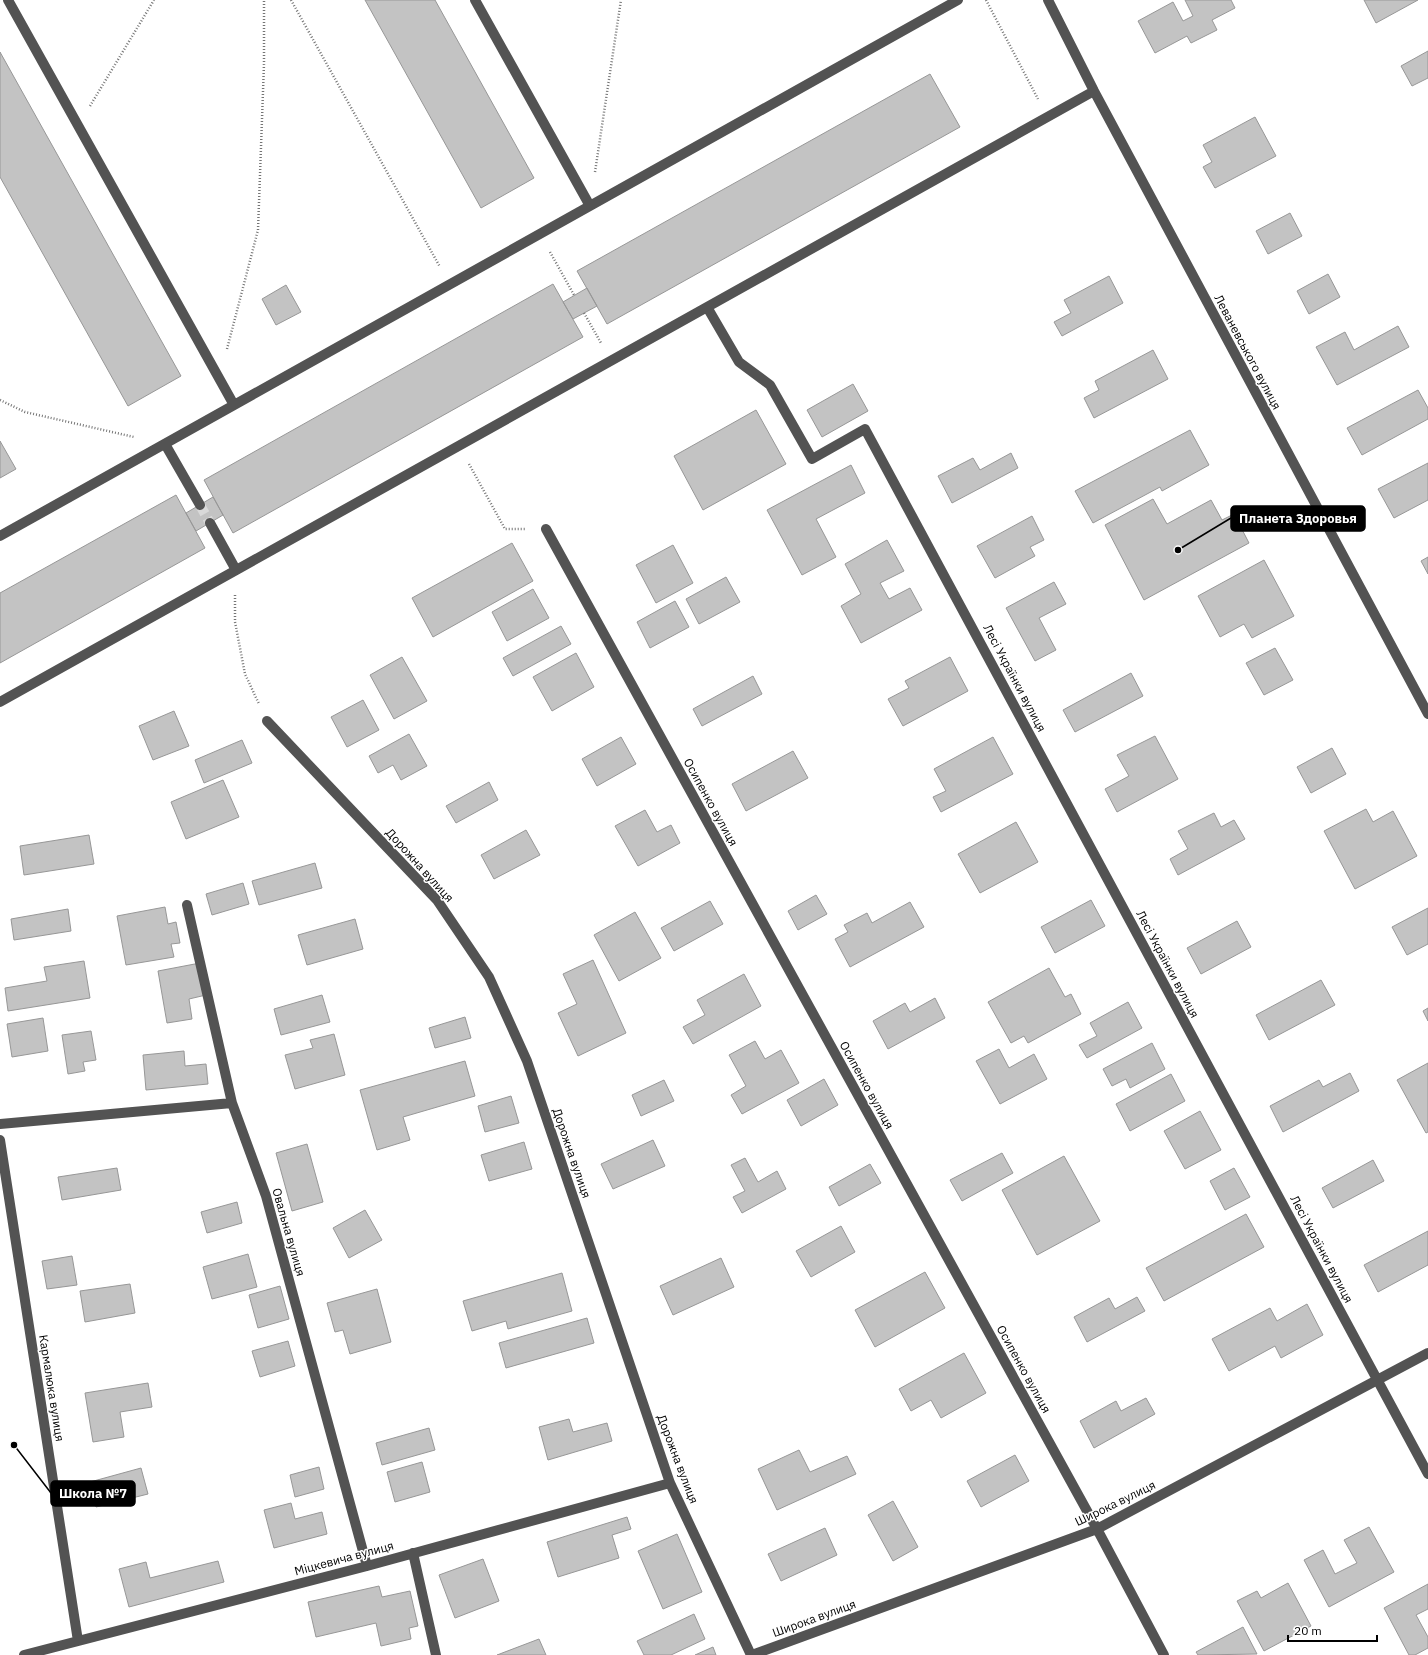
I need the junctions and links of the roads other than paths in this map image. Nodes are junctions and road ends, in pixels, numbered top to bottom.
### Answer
1 (8, 0) edge
2 (475, 0) edge
3 (958, 0) edge
4 (1048, 0) edge
5 (1094, 91) junction
6 (590, 206) junction
7 (707, 307) junction
8 (234, 405) junction
9 (165, 444) junction
10 (200, 505) tunnel mouth
11 (210, 523) tunnel mouth
12 (546, 530) dead end
13 (0, 536) edge
14 (236, 570) junction
15 (0, 702) edge
16 (1428, 714) edge
17 (267, 721) road end
18 (187, 905) dead end
19 (232, 1103) junction
20 (0, 1124) edge
21 (0, 1140) edge
22 (1428, 1353) edge
23 (1377, 1380) junction
24 (1428, 1474) edge
25 (670, 1483) junction
26 (1097, 1529) junction
27 (413, 1553) junction
28 (367, 1566) junction
29 (78, 1641) junction
30 (24, 1655) edge
31 (436, 1655) edge
32 (752, 1655) edge
33 (1164, 1655) edge

1 - 8 street
2 - 6 street
3 - 6 street
4 - 5 street, Леваневського вулиця
5 - 7 street
5 - 16 street, Леваневського вулиця
6 - 8 street
7 - 14 street
7 - 23 street, Лесі Українки вулиця
8 - 9 street
9 - 10 street
9 - 13 street
11 - 14 street
12 - 26 street, Осипенко вулиця
14 - 15 street
17 - 25 street, Дорожна вулиця
18 - 19 street, Овальна вулиця
19 - 20 street
19 - 28 street, Овальна вулиця
21 - 29 street, Кармалюка вулиця
22 - 23 street, Широка вулиця
23 - 24 street, Лесі Українки вулиця
23 - 26 street, Широка вулиця
25 - 27 street, Міцкевича вулиця
25 - 32 street, Дорожна вулиця
26 - 32 street, Широка вулиця
26 - 33 street, Осипенко вулиця
27 - 28 street, Міцкевича вулиця
27 - 31 street
28 - 29 street, Міцкевича вулиця
29 - 30 street, Міцкевича вулиця

